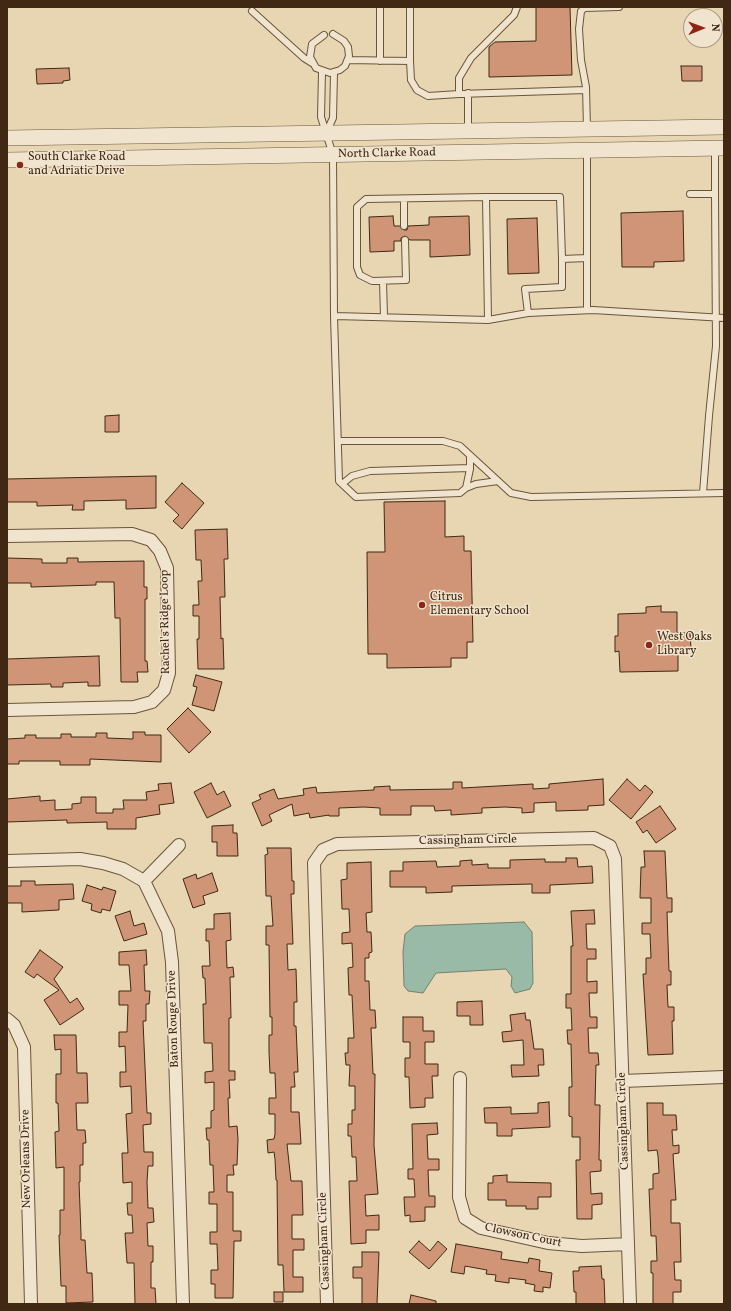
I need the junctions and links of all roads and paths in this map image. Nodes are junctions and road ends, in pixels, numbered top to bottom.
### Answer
1 (380, 7) edge
2 (410, 7) edge
3 (517, 7) edge
4 (586, 7) edge
5 (619, 7) edge
6 (252, 11) dead end
7 (333, 34) dead end
8 (324, 35) dead end
9 (348, 60) junction
10 (380, 61) junction
11 (410, 61) junction
12 (312, 63) junction
13 (322, 72) junction
14 (334, 73) junction
15 (586, 90) junction
16 (468, 93) junction
17 (459, 94) junction
18 (724, 127) edge
19 (587, 129) junction
20 (468, 131) junction
21 (326, 133) junction
22 (7, 138) edge
23 (54, 138) junction
24 (720, 148) edge
25 (587, 151) junction
26 (332, 155) junction
27 (50, 159) junction
28 (7, 160) edge
29 (690, 194) dead end
30 (715, 194) junction
31 (486, 197) junction
32 (404, 199) junction
33 (404, 226) dead end
34 (405, 240) dead end
35 (587, 258) junction
36 (562, 259) junction
37 (383, 281) junction
38 (587, 310) junction
39 (528, 314) junction
40 (334, 316) junction
41 (384, 317) junction
42 (716, 318) junction
43 (724, 318) edge
44 (488, 320) junction
45 (338, 441) junction
46 (470, 456) junction
47 (470, 468) junction
48 (498, 481) junction
49 (342, 484) junction
50 (466, 488) junction
51 (703, 493) junction
52 (724, 493) edge
53 (7, 536) edge
54 (7, 710) edge
55 (179, 845) dead end
56 (7, 861) edge
57 (144, 881) junction
58 (7, 1019) edge
59 (724, 1077) edge
60 (460, 1078) dead end
61 (623, 1081) junction
62 (628, 1244) junction
63 (31, 1304) edge
64 (183, 1304) edge
65 (327, 1304) edge
66 (630, 1304) edge

1 - 10 lane
2 - 11 lane
3 - 17 lane
4 - 5 lane
4 - 15 lane
6 - 12 lane
7 - 9 lane
8 - 12 lane
9 - 10 lane
9 - 14 lane
10 - 11 lane
11 - 17 lane
12 - 13 lane
13 - 14 lane
13 - 21 lane
14 - 21 lane
15 - 16 lane
15 - 19 lane
16 - 17 lane
16 - 20 lane
18 - 19 street, North Clarke Road
19 - 20 street, North Clarke Road
19 - 25 street
20 - 21 street, North Clarke Road
21 - 23 street, North Clarke Road
21 - 26 lane
22 - 23 street, North Clarke Road
23 - 27 street
24 - 25 street, North Clarke Road
24 - 30 lane
25 - 26 street, North Clarke Road
25 - 35 lane
26 - 27 street, North Clarke Road
26 - 40 lane
27 - 28 street, North Clarke Road
29 - 30 lane
30 - 42 lane
31 - 32 lane
31 - 36 lane
31 - 44 lane
32 - 33 lane
32 - 37 lane
34 - 37 lane
35 - 36 lane
35 - 38 lane
36 - 39 lane
37 - 41 lane
38 - 39 lane
38 - 42 lane
39 - 44 lane
40 - 41 lane
40 - 45 lane
41 - 44 lane
42 - 43 lane
42 - 51 lane
45 - 46 lane
45 - 49 lane
46 - 47 lane
46 - 48 lane
47 - 49 lane
47 - 50 lane
48 - 50 lane
48 - 51 lane
49 - 50 lane
51 - 52 lane
53 - 54 street, Rachel's Ridge Loop
55 - 57 street
56 - 57 street
57 - 64 street, Baton Rouge Drive
58 - 63 street, New Orleans Drive
59 - 61 street
60 - 62 street, Clowson Court
61 - 62 street, Cassingham Circle
61 - 65 street, Cassingham Circle
62 - 66 street, Cassingham Circle

